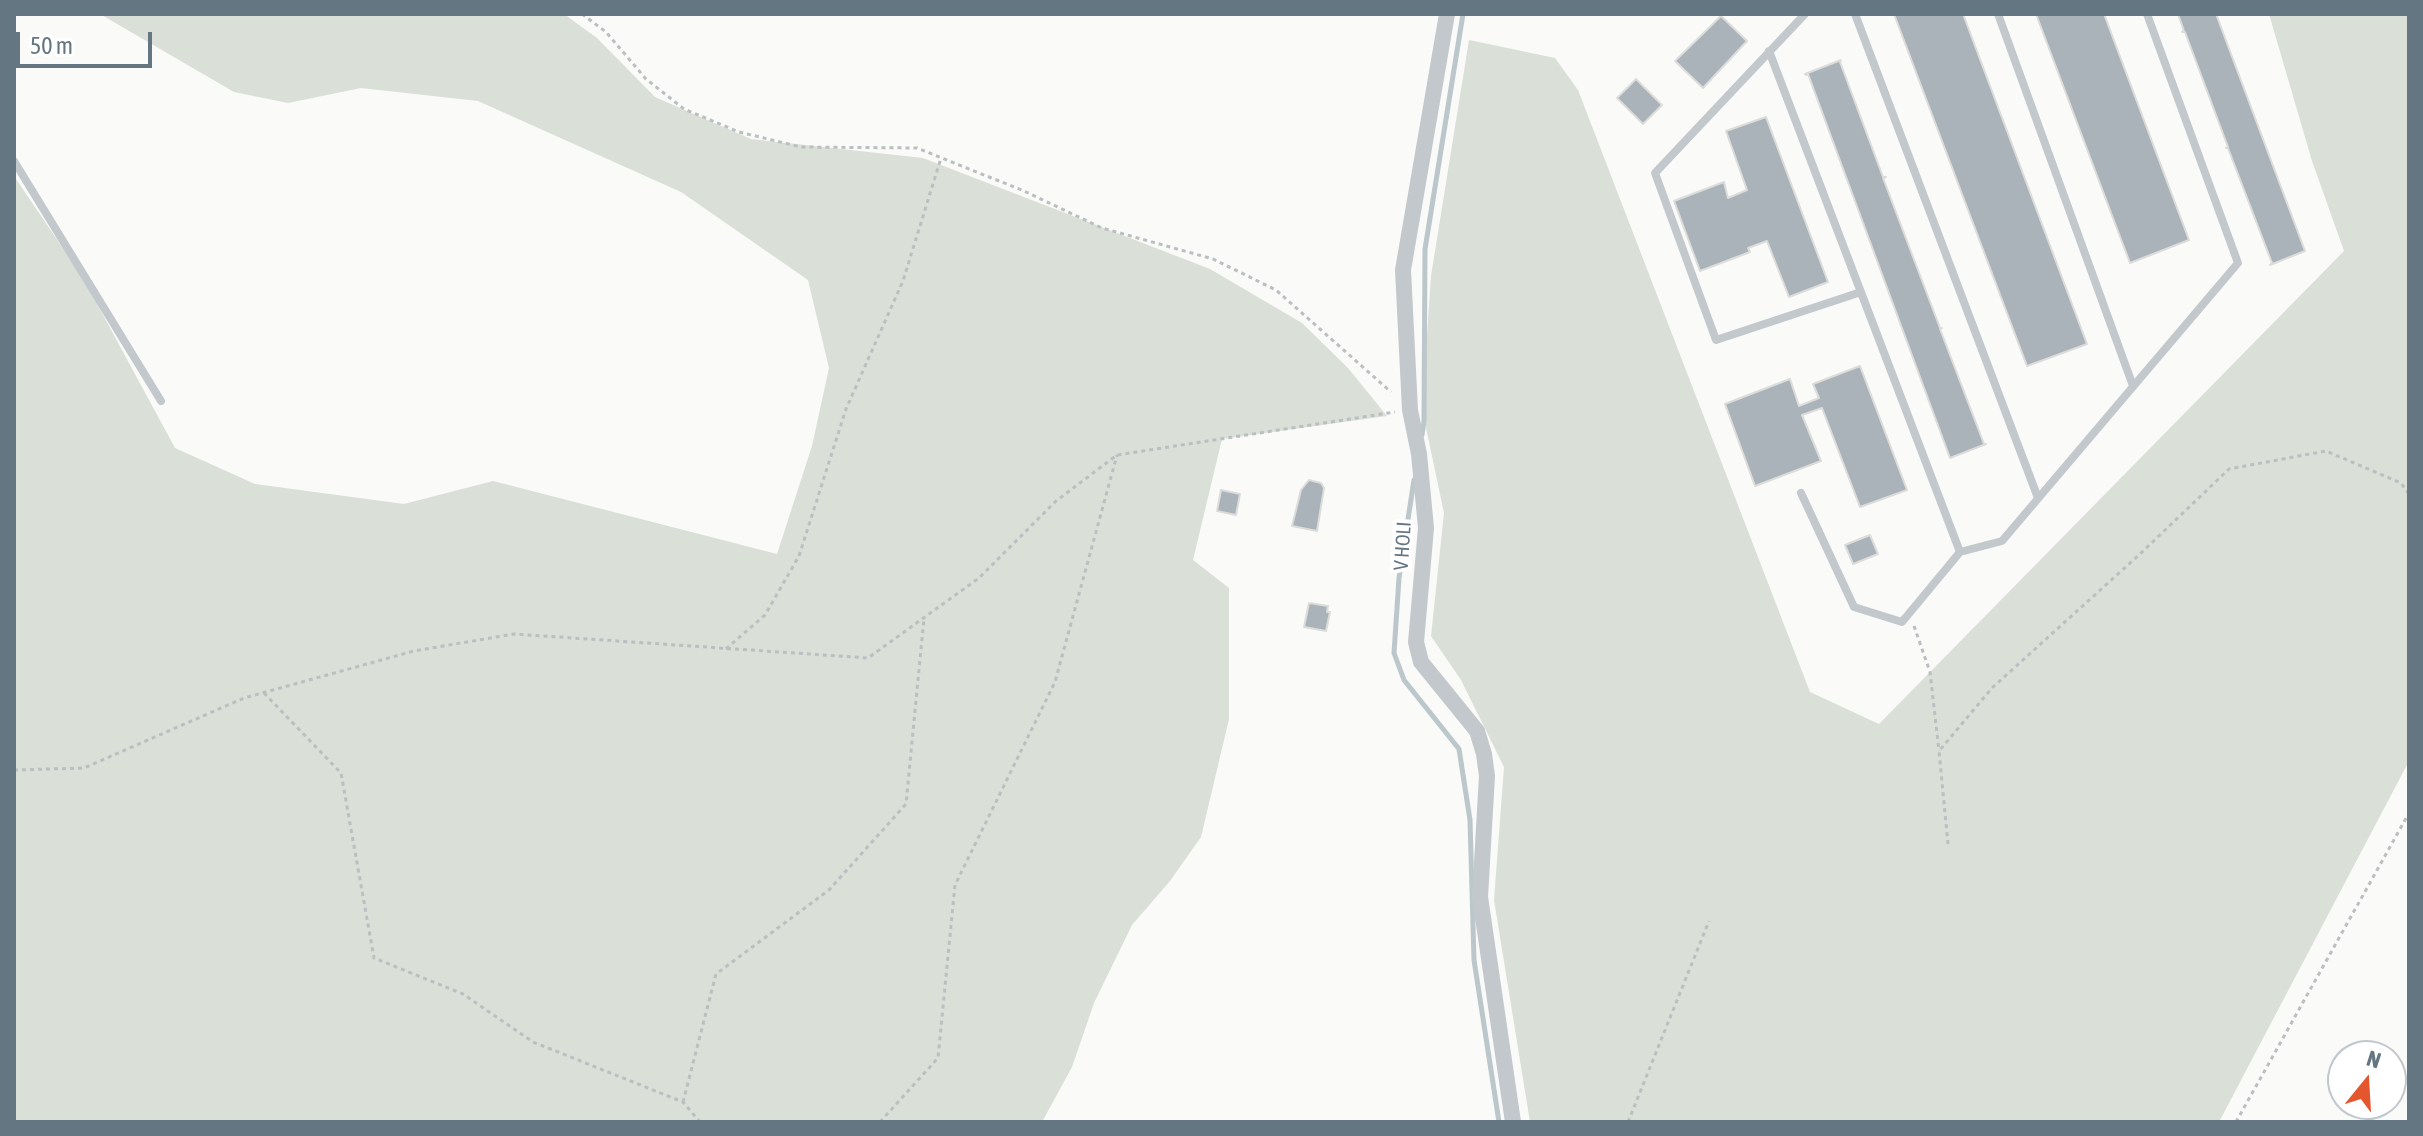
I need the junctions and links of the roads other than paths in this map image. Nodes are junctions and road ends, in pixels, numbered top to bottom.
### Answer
1 (1447, 14) edge
2 (1805, 14) edge
3 (1855, 14) edge
4 (1998, 14) edge
5 (2147, 14) edge
6 (1769, 51) junction
7 (14, 161) edge
8 (1861, 292) junction
9 (2133, 386) junction
10 (161, 401) dead end
11 (1801, 493) dead end
12 (2038, 498) junction
13 (1960, 552) junction
14 (1513, 1122) edge

1 - 14 street, V HOLI
2 - 6 lane
3 - 12 lane
4 - 9 lane
5 - 9 lane
6 - 8 lane
6 - 8 lane
7 - 10 lane
8 - 13 lane
9 - 12 lane
11 - 13 lane
12 - 13 lane

